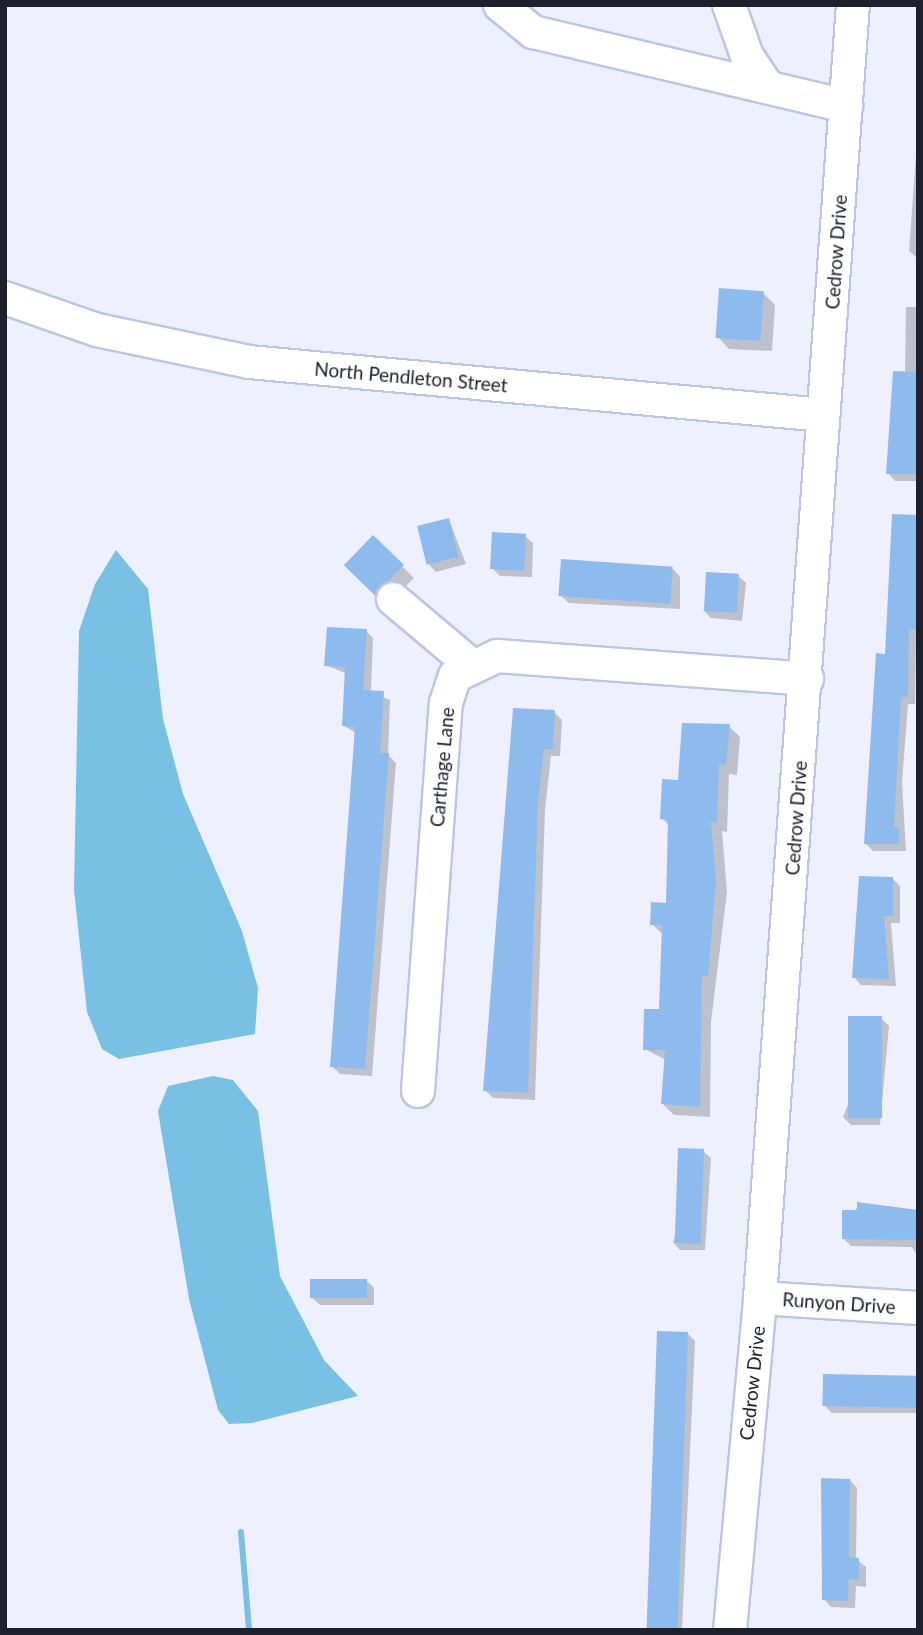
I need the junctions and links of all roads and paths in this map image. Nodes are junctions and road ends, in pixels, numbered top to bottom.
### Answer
1 (500, 5) edge
2 (729, 5) edge
3 (853, 5) edge
4 (768, 88) junction
5 (846, 106) junction
6 (5, 298) edge
7 (824, 415) junction
8 (393, 599) dead end
9 (470, 664) junction
10 (807, 679) junction
11 (418, 1091) dead end
12 (760, 1298) junction
13 (918, 1308) edge
14 (730, 1630) edge

1 - 4 street
2 - 4 street
3 - 5 street, Cedrow Drive
4 - 5 street
5 - 7 street, Cedrow Drive
6 - 7 street, North Pendleton Street
7 - 10 street, Cedrow Drive
8 - 9 street
9 - 10 street
9 - 11 street, Carthage Lane
10 - 12 street, Cedrow Drive
12 - 13 street, Runyon Drive
12 - 14 street, Cedrow Drive

